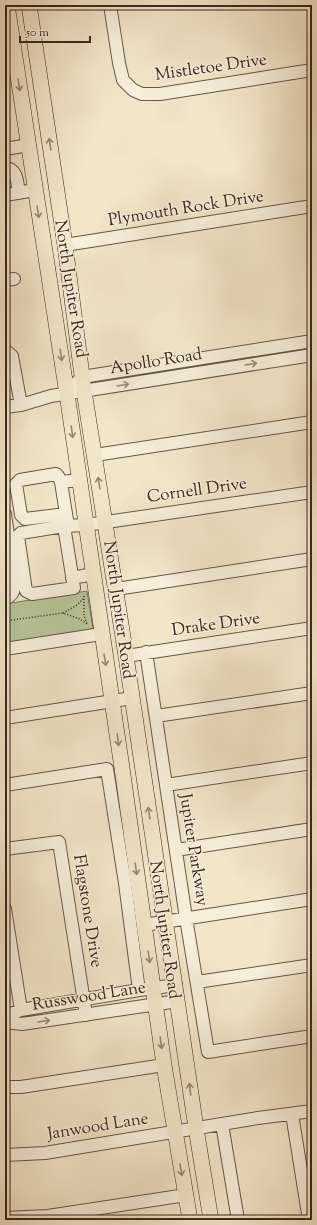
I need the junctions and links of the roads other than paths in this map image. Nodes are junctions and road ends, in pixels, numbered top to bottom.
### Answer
1 (7, 5) edge
2 (30, 5) edge
3 (110, 5) edge
4 (10, 60) edge
5 (39, 68) junction
6 (312, 70) edge
7 (29, 145) junction
8 (5, 149) edge
9 (5, 168) edge
10 (35, 190) junction
11 (19, 193) junction
12 (5, 195) edge
13 (312, 206) edge
14 (61, 216) junction
15 (65, 245) junction
16 (312, 341) edge
17 (5, 350) edge
18 (312, 355) edge
19 (83, 384) junction
20 (67, 394) junction
21 (21, 405) junction
22 (5, 407) edge
23 (312, 422) edge
24 (95, 455) junction
25 (80, 480) junction
26 (61, 482) junction
27 (312, 492) edge
28 (5, 514) edge
29 (66, 514) junction
30 (105, 522) junction
31 (86, 525) junction
32 (66, 527) junction
33 (312, 559) edge
34 (93, 574) junction
35 (72, 578) junction
36 (116, 589) junction
37 (5, 599) edge
38 (98, 609) junction
39 (312, 628) edge
40 (97, 634) junction
41 (5, 649) edge
42 (146, 652) junction
43 (126, 656) junction
44 (312, 693) edge
45 (132, 698) junction
46 (112, 701) junction
47 (156, 716) junction
48 (5, 718) edge
49 (312, 763) edge
50 (114, 767) junction
51 (5, 784) edge
52 (166, 785) junction
53 (312, 829) edge
54 (5, 850) edge
55 (176, 850) junction
56 (312, 899) edge
57 (5, 909) edge
58 (186, 918) junction
59 (165, 921) junction
60 (144, 925) junction
61 (7, 932) edge
62 (312, 965) edge
63 (197, 982) junction
64 (176, 986) junction
65 (146, 989) junction
66 (83, 999) junction
67 (178, 1001) junction
68 (155, 1004) junction
69 (21, 1010) junction
70 (86, 1015) junction
71 (5, 1016) edge
72 (5, 1022) edge
73 (312, 1036) edge
74 (164, 1065) junction
75 (5, 1087) edge
76 (312, 1111) edge
77 (292, 1114) junction
78 (222, 1124) junction
79 (196, 1128) junction
80 (174, 1132) junction
81 (5, 1155) edge
82 (186, 1195) junction
83 (5, 1218) edge
84 (190, 1220) edge
85 (211, 1220) edge
86 (238, 1220) edge
87 (309, 1220) edge

1 - 4 main road, North Jupiter Road
2 - 5 main road, North Jupiter Road
3 - 6 street, Mistletoe Drive
4 -> 7 main road, North Jupiter Road
5 - 7 main road
14 -> 5 main road, North Jupiter Road
7 - 8 street
7 - 10 main road, North Jupiter Road
7 - 14 main road
9 - 11 street
10 - 11 street
10 -> 20 main road, North Jupiter Road
11 - 12 street
13 - 15 street, Plymouth Rock Drive
14 - 15 main road, North Jupiter Road
15 - 19 main road, North Jupiter Road
16 - 19 street, Apollo Road
17 - 21 street
19 -> 18 street, Apollo Road
19 - 20 street
19 - 24 main road, North Jupiter Road
20 - 21 street
20 -> 25 main road, North Jupiter Road
21 - 22 street
23 - 24 street
30 -> 24 main road, North Jupiter Road
25 - 26 street
25 - 31 main road, North Jupiter Road
26 - 29 street
26 - 29 street
27 - 30 street, Cornell Drive
28 - 37 street
29 - 32 street
30 - 31 street, Cornell Drive
30 - 36 main road, North Jupiter Road
31 - 32 street, Cornell Drive
31 - 34 main road, North Jupiter Road
32 - 35 street
32 - 35 street, Cornell Drive
33 - 36 street
34 - 35 street
34 - 38 main road, North Jupiter Road
36 - 43 main road, North Jupiter Road
38 - 40 main road, North Jupiter Road
38 - 43 main road
39 - 42 street, Drake Drive
40 - 41 street
40 -> 46 main road, North Jupiter Road
42 - 43 street, Drake Drive
42 - 47 street, Jupiter Parkway
43 - 45 main road, North Jupiter Road
44 - 47 street
45 - 46 street
59 -> 45 main road, North Jupiter Road
46 - 48 street
46 -> 50 main road, North Jupiter Road
47 - 52 street, Jupiter Parkway
49 - 52 street
50 - 51 street
50 -> 60 main road, North Jupiter Road
50 - 65 street
52 - 55 street, Jupiter Parkway
53 - 55 street
54 - 66 street, Flagstone Drive
55 - 58 street, Jupiter Parkway
56 - 58 street
57 - 61 street
58 - 59 street
58 - 63 street, Jupiter Parkway
59 - 60 street
59 - 64 main road, North Jupiter Road
60 -> 65 main road, North Jupiter Road
61 - 69 street
62 - 63 street
63 - 73 street, Jupiter Parkway
64 - 65 street, Russwood Lane
64 - 67 main road, North Jupiter Road
65 - 66 street, Russwood Lane
65 - 68 main road, North Jupiter Road
66 - 69 street, Russwood Lane
66 - 70 street, Flagstone Drive
67 - 68 street, Russwood Lane
79 -> 67 main road, North Jupiter Road
68 - 70 street, Russwood Lane
68 -> 74 main road, North Jupiter Road
69 - 71 street, Russwood Lane
72 -> 70 street, Russwood Lane
74 - 75 street
74 - 80 main road, North Jupiter Road
76 - 77 street, Janwood Lane
77 - 78 street, Janwood Lane
77 - 87 street
78 - 79 street, Janwood Lane
78 - 86 street
79 - 80 street, Janwood Lane
79 - 85 main road, North Jupiter Road
80 - 81 street, Janwood Lane
80 -> 82 main road, North Jupiter Road
82 - 83 street
82 - 84 main road, North Jupiter Road

